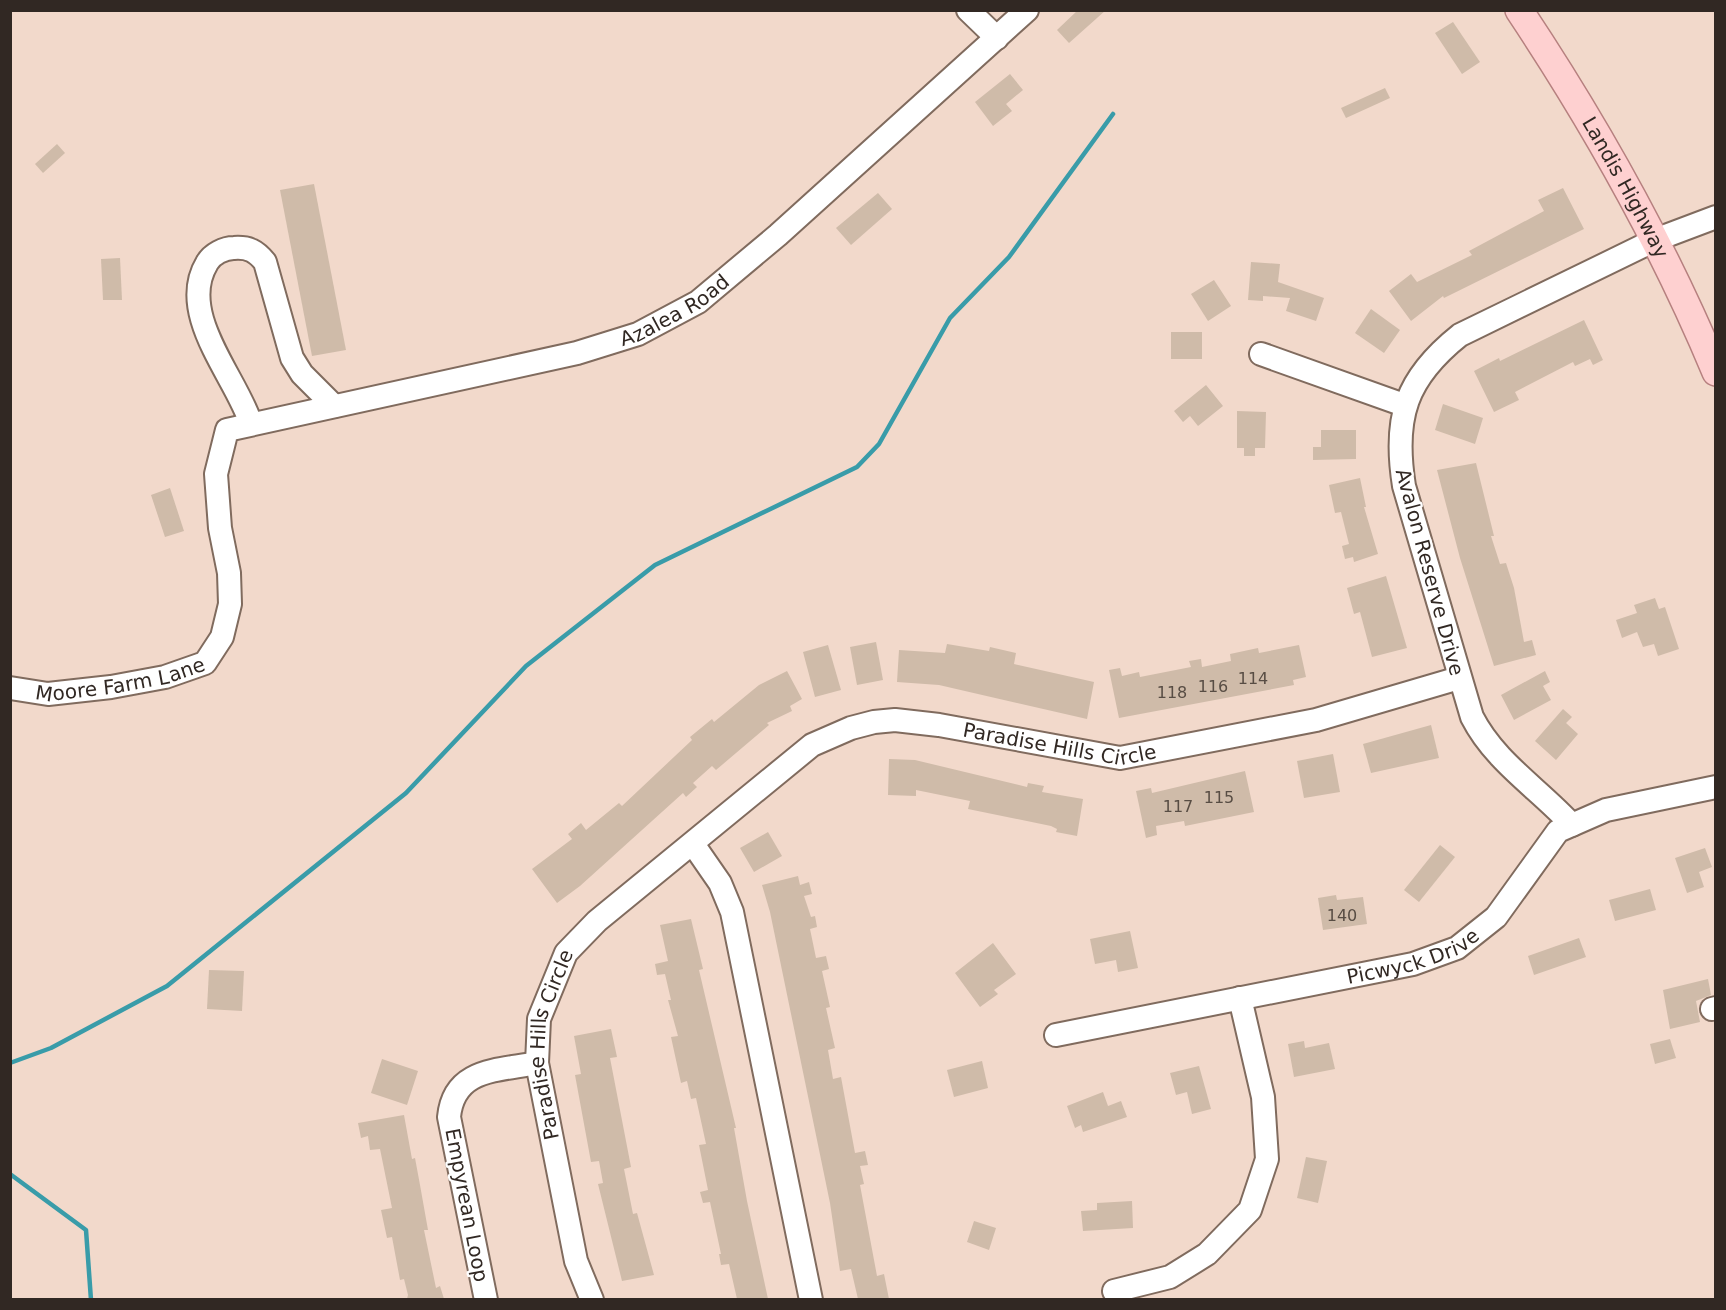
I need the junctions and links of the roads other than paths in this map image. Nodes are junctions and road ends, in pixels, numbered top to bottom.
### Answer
1 (968, 10) edge
2 (1027, 10) edge
3 (1519, 10) edge
4 (997, 38) junction
5 (1716, 217) edge
6 (1655, 240) junction
7 (1261, 354) dead end
8 (1716, 372) edge
9 (1404, 405) junction
10 (334, 406) junction
11 (250, 424) junction
12 (227, 430) joint
13 (1459, 678) junction
14 (10, 688) edge
15 (1716, 788) edge
16 (1572, 825) junction
17 (693, 844) junction
18 (1240, 998) junction
19 (1056, 1035) dead end
20 (537, 1063) junction
21 (1113, 1291) dead end
22 (486, 1299) edge
23 (592, 1299) edge
24 (811, 1299) edge

1 - 4 street
2 - 4 street, Azalea Road
3 - 6 main road, Landis Highway
4 - 10 street, Azalea Road
5 - 6 street, Avalon Reserve Drive
6 - 8 main road, Landis Highway
6 - 9 street, Avalon Reserve Drive
7 - 9 street
9 - 13 street, Avalon Reserve Drive
10 - 11 street, Azalea Road
10 - 11 street
11 - 12 street, Azalea Road
12 - 14 street, Moore Farm Lane
13 - 16 street, Avalon Reserve Drive
13 - 17 street, Paradise Hills Circle
15 - 16 street, Picwyck Drive
16 - 18 street, Picwyck Drive
17 - 20 street, Paradise Hills Circle
17 - 24 street
18 - 19 street, Picwyck Drive
18 - 21 street
20 - 22 street, Empyrean Loop
20 - 23 street, Paradise Hills Circle

